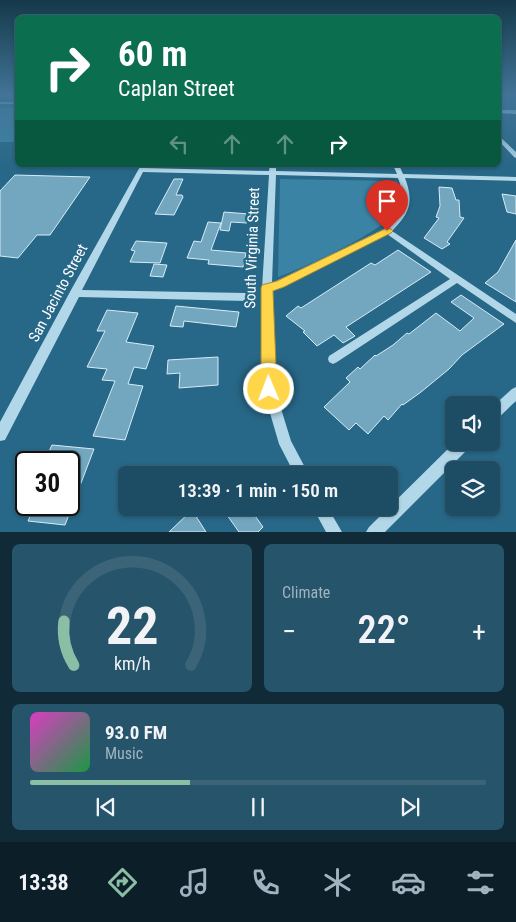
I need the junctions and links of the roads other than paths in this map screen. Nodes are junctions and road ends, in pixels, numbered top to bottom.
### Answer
1 (501, 140) edge
2 (516, 156) edge
3 (142, 167) edge
4 (397, 167) edge
5 (273, 169) edge
6 (401, 176) junction
7 (516, 179) edge
8 (387, 231) junction
9 (457, 279) junction
10 (267, 288) junction
11 (74, 293) junction
12 (246, 296) dead end
13 (516, 319) edge
14 (333, 359) dead end
15 (516, 393) edge
16 (500, 408) edge
17 (0, 435) edge
18 (457, 451) edge
19 (297, 466) edge
20 (325, 516) edge
21 (334, 532) edge
22 (374, 532) edge

1 - 2 street
3 - 5 street
3 - 11 street, San Jacinto Street
4 - 6 street
5 - 6 street
5 - 10 street, South Virginia Street
6 - 7 street
6 - 8 street
8 - 9 street
8 - 10 street
9 - 13 street
9 - 14 street
10 - 19 street, South Virginia Street
11 - 12 street
11 - 17 street, San Jacinto Street
15 - 16 street
18 - 22 street
20 - 21 street

